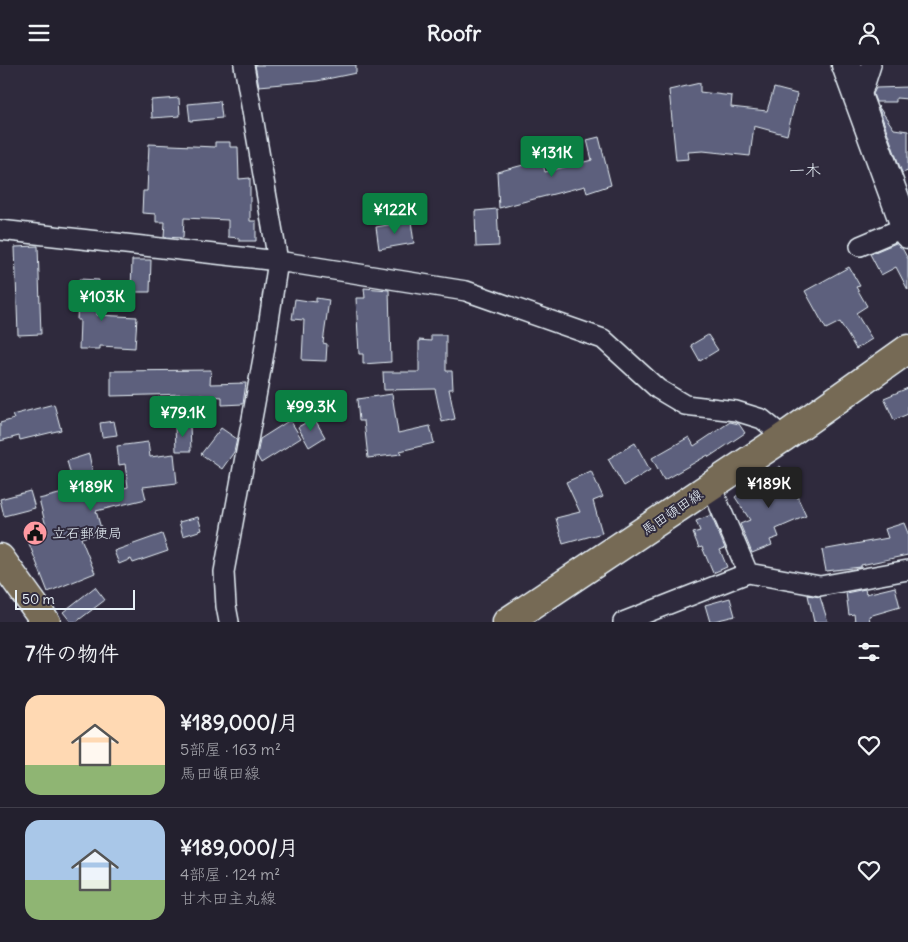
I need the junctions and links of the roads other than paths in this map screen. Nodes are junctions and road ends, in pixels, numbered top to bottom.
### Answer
1 (244, 65) edge
2 (846, 65) edge
3 (871, 65) edge
4 (859, 102) junction
5 (900, 192) edge
6 (0, 230) edge
7 (907, 230) edge
8 (860, 245) dead end
9 (278, 261) junction
10 (908, 349) edge
11 (784, 437) junction
12 (711, 486) junction
13 (0, 559) edge
14 (908, 570) edge
15 (748, 573) junction
16 (46, 622) edge
17 (229, 622) edge
18 (507, 622) edge
19 (623, 622) edge

1 - 9 street
2 - 4 main road
3 - 4 street
4 - 5 main road
5 - 7 main road
6 - 9 street
7 - 8 street
9 - 11 street
9 - 17 street
10 - 11 main road, 馬田頓田線
11 - 12 main road, 馬田頓田線
12 - 15 street
12 - 18 main road, 馬田頓田線
13 - 16 main road
14 - 15 street
15 - 19 street

